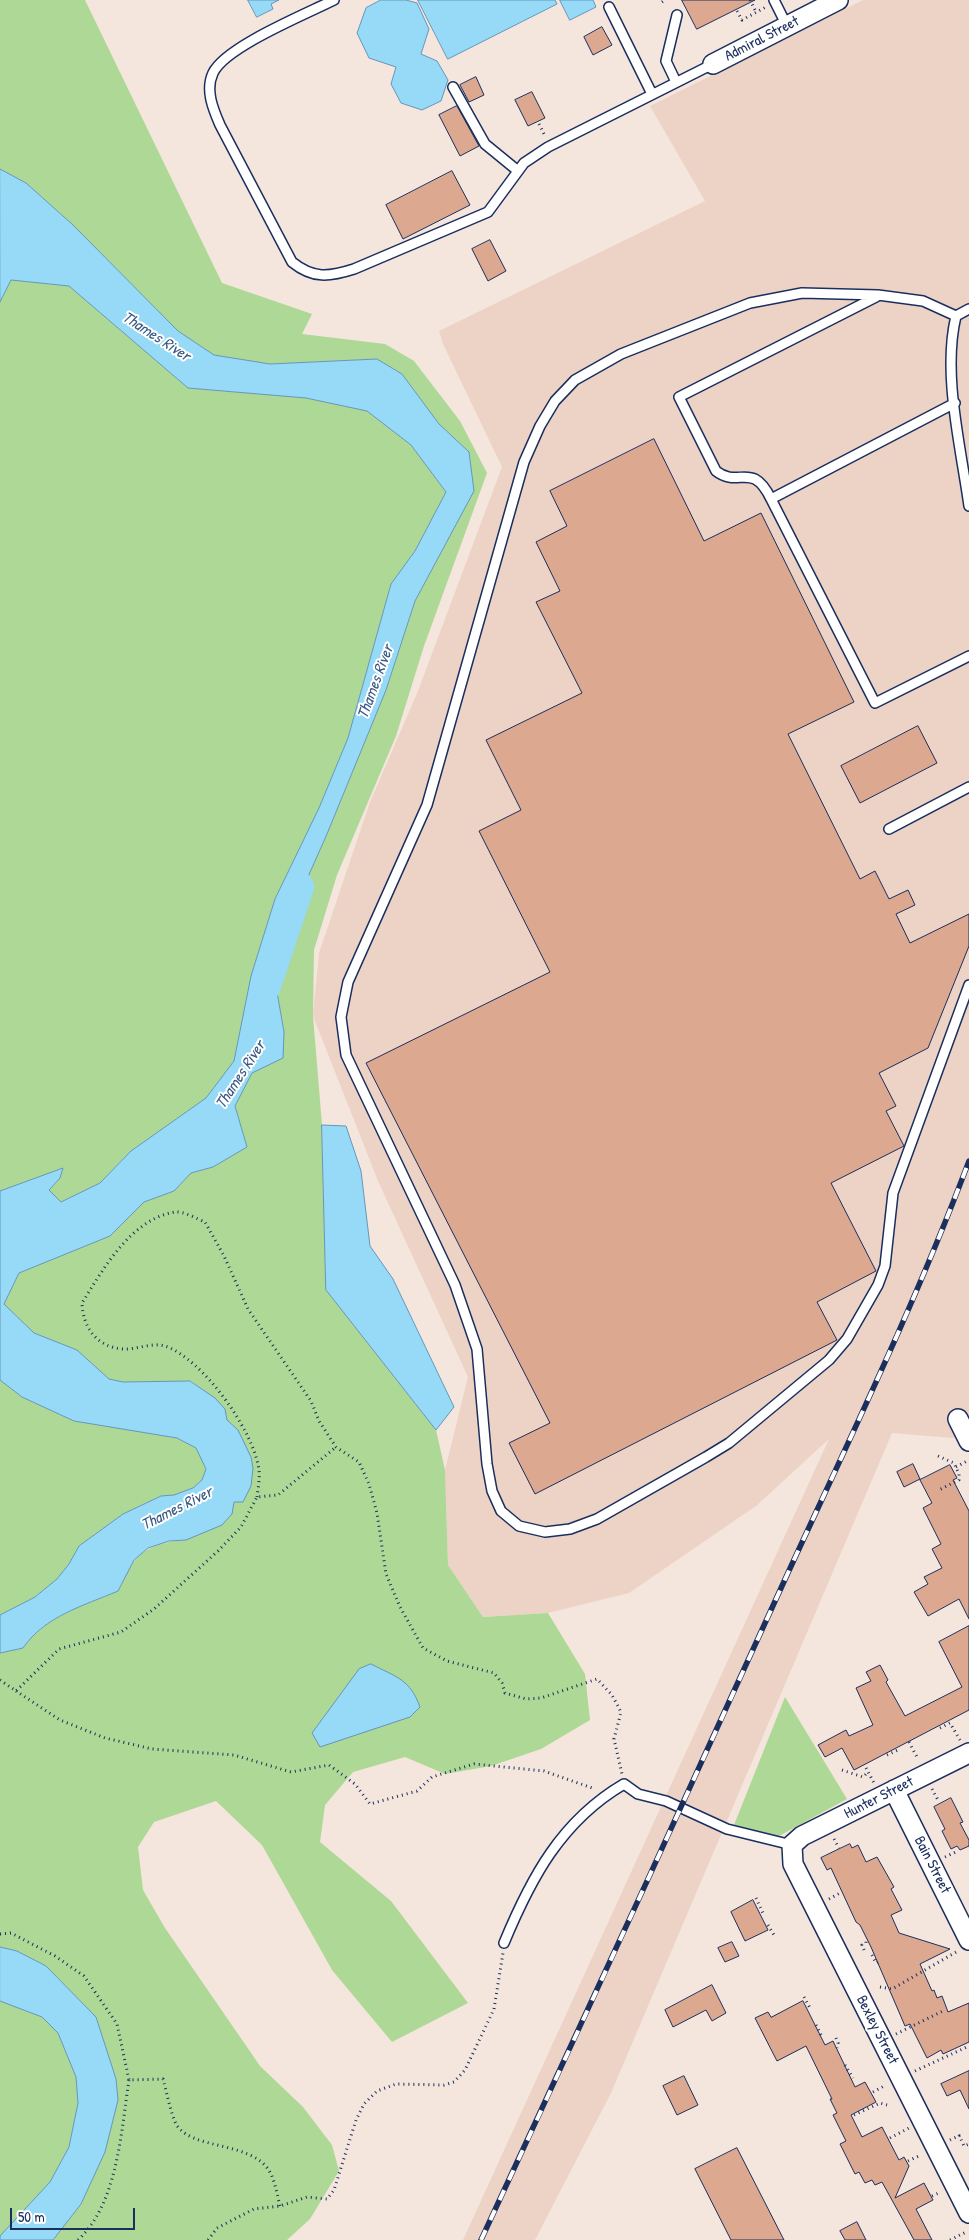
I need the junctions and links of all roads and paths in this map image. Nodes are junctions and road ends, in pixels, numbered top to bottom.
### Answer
1 (334, 0) edge
2 (750, 0) edge
3 (838, 0) edge
4 (774, 1) edge
5 (609, 7) dead end
6 (737, 11) dead end
7 (756, 12) junction
8 (676, 15) dead end
9 (787, 26) junction
10 (713, 64) joint
11 (676, 82) junction
12 (453, 87) dead end
13 (652, 94) junction
14 (518, 171) junction
15 (878, 295) junction
16 (969, 308) edge
17 (956, 316) junction
18 (955, 403) junction
19 (771, 499) junction
20 (969, 506) edge
21 (969, 656) edge
22 (969, 787) edge
23 (888, 830) dead end
24 (969, 985) edge
25 (958, 1419) dead end
26 (969, 1441) edge
27 (336, 1447) junction
28 (938, 1456) dead end
29 (968, 1461) dead end
30 (956, 1467) junction
31 (938, 1490) dead end
32 (257, 1497) junction
33 (0, 1680) edge
34 (16, 1691) junction
35 (940, 1728) dead end
36 (909, 1742) dead end
37 (965, 1748) edge
38 (898, 1750) dead end
39 (887, 1755) dead end
40 (921, 1764) dead end
41 (842, 1770) dead end
42 (624, 1784) junction
43 (930, 1785) dead end
44 (885, 1789) junction
45 (602, 1797) junction
46 (938, 1800) dead end
47 (832, 1835) dead end
48 (792, 1845) junction
49 (839, 1848) dead end
50 (840, 1893) dead end
51 (756, 1898) dead end
52 (823, 1902) dead end
53 (763, 1913) dead end
54 (768, 1925) dead end
55 (0, 1934) edge
56 (774, 1935) dead end
57 (866, 1939) dead end
58 (504, 1943) joint
59 (966, 1944) edge
60 (864, 1950) dead end
61 (872, 1954) dead end
62 (878, 1962) dead end
63 (880, 1987) dead end
64 (804, 1997) dead end
65 (810, 2008) dead end
66 (945, 2010) dead end
67 (816, 2025) dead end
68 (822, 2035) dead end
69 (891, 2037) dead end
70 (836, 2038) dead end
71 (969, 2046) edge
72 (837, 2048) dead end
73 (924, 2060) dead end
74 (845, 2064) dead end
75 (927, 2065) junction
76 (909, 2074) dead end
77 (853, 2078) dead end
78 (129, 2080) junction
79 (891, 2082) dead end
80 (873, 2092) dead end
81 (887, 2106) dead end
82 (854, 2116) dead end
83 (914, 2126) dead end
84 (890, 2138) dead end
85 (944, 2143) dead end
86 (969, 2144) edge
87 (927, 2152) dead end
88 (908, 2161) dead end
89 (280, 2206) junction
90 (969, 2213) edge
91 (966, 2232) dead end
92 (78, 2240) edge
93 (208, 2240) edge
94 (950, 2240) edge

1 - 14 lane
2 - 7 path
3 - 9 street, Admiral Street
4 - 7 path
4 - 9 lane
5 - 13 lane
6 - 7 path
8 - 11 lane
9 - 10 street, Admiral Street
10 - 11 lane
11 - 13 lane
12 - 14 lane
13 - 14 lane
15 - 17 lane
15 - 19 lane
15 - 24 lane
16 - 17 lane
17 - 18 lane
18 - 19 lane
18 - 20 lane
19 - 21 lane
22 - 23 lane
25 - 26 street
27 - 32 path
27 - 32 path
27 - 42 path
28 - 30 path
29 - 30 path
30 - 31 path
32 - 34 path
33 - 34 path
34 - 45 path
35 - 37 path
36 - 40 path
37 - 44 street, Hunter Street
38 - 39 path
41 - 44 path
42 - 45 lane
42 - 48 lane
43 - 46 path
44 - 48 street, Hunter Street
44 - 59 street, Bain Street
45 - 58 lane
47 - 49 path
48 - 90 street, Bexley Street
50 - 52 path
51 - 53 path
54 - 56 path
55 - 78 path
57 - 60 path
58 - 89 path
59 - 63 path
61 - 62 path
64 - 65 path
66 - 69 path
67 - 68 path
70 - 72 path
71 - 75 path
73 - 75 path
74 - 77 path
75 - 76 path
78 - 89 path
78 - 92 path
79 - 80 path
81 - 82 path
83 - 84 path
85 - 86 path
87 - 88 path
89 - 93 path
91 - 94 path

